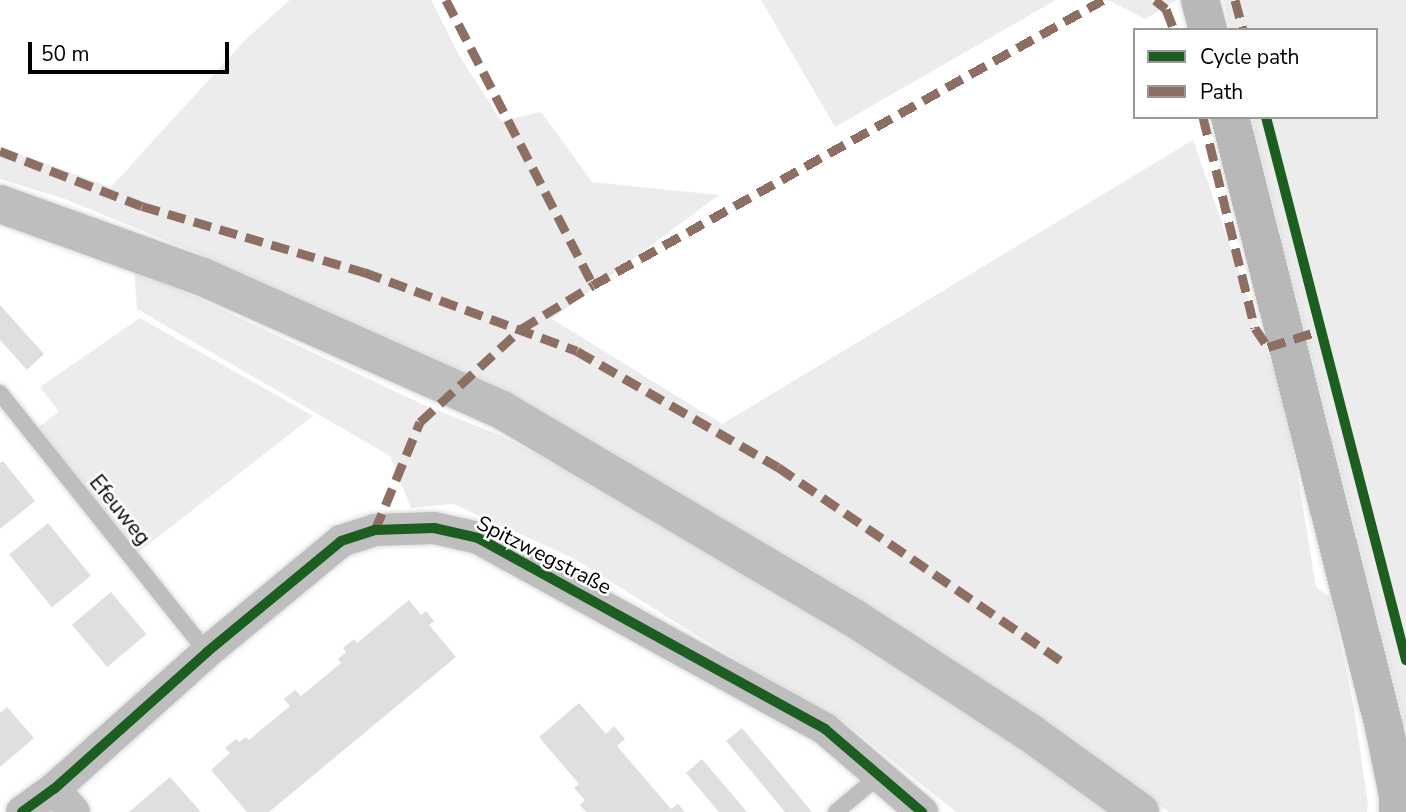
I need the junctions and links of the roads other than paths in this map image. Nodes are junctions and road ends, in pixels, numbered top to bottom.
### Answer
1 (1200, 0) edge
2 (1207, 28) edge
3 (1231, 119) edge
4 (0, 204) edge
5 (0, 393) edge
6 (207, 652) junction
7 (880, 775) junction
8 (64, 800) edge
9 (22, 812) edge
10 (836, 812) edge
11 (922, 812) edge
12 (1140, 812) edge
13 (1398, 812) edge

1 - 2 main road
3 - 13 main road
4 - 12 main road
5 - 6 lane, Efeuweg
6 - 7 street, Spitzwegstraße
6 - 8 street, Spitzwegstraße
7 - 10 lane
7 - 11 street, Spitzwegstraße
8 - 9 street, Spitzwegstraße

